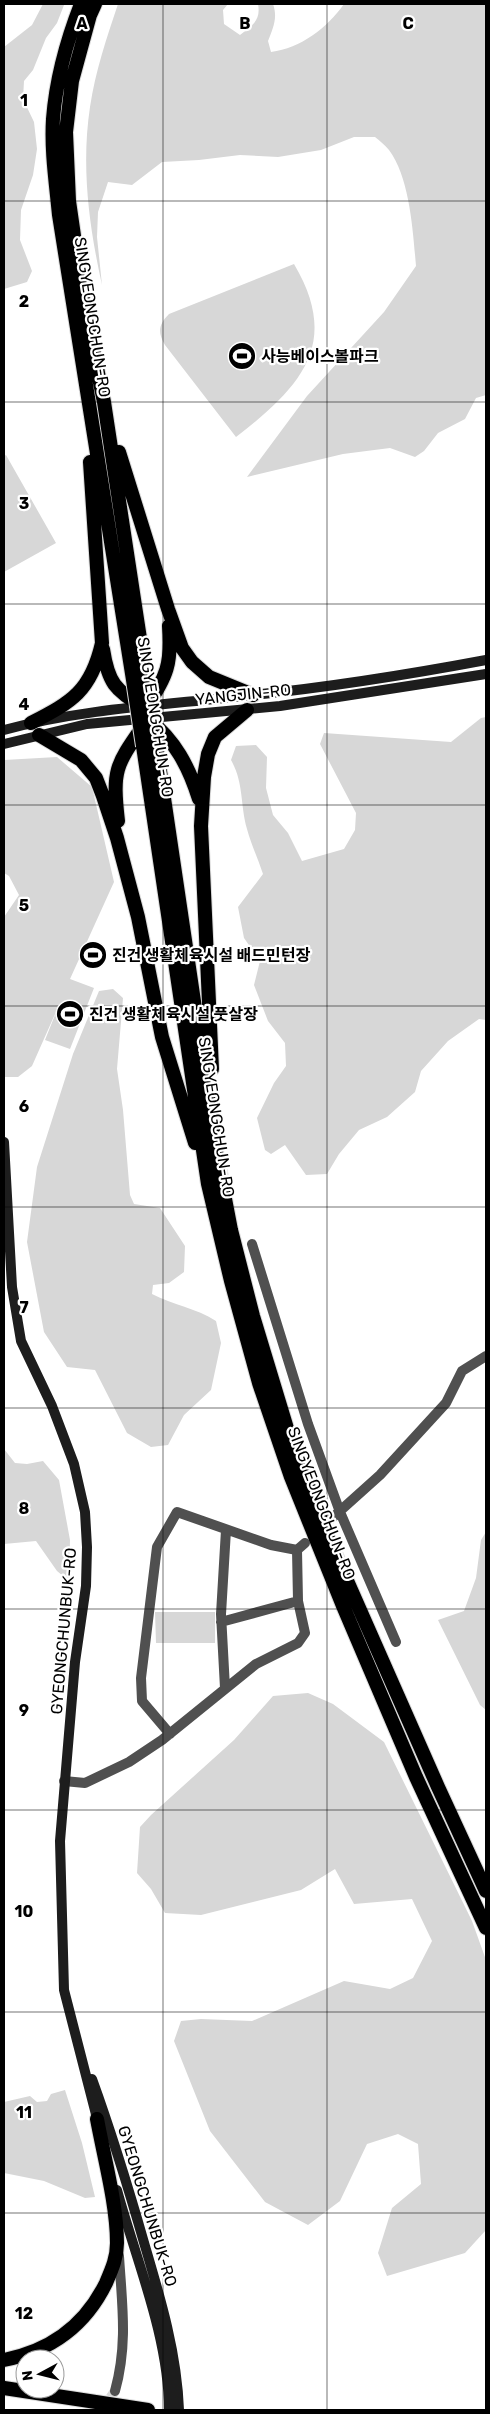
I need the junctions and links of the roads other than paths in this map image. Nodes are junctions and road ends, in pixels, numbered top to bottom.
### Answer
1 (81, 4) edge
2 (95, 4) edge
3 (104, 402) junction
4 (88, 406) junction
5 (168, 609) junction
6 (102, 644) junction
7 (486, 660) edge
8 (486, 674) edge
9 (139, 679) junction
10 (254, 695) junction
11 (246, 710) junction
12 (147, 713) junction
13 (31, 723) junction
14 (4, 730) edge
15 (39, 735) junction
16 (4, 744) edge
17 (150, 745) junction
18 (201, 806) junction
19 (125, 867) junction
20 (4, 1142) edge
21 (217, 1157) junction
22 (208, 1184) junction
23 (252, 1244) dead end
24 (486, 1356) edge
25 (340, 1512) junction
26 (331, 1519) dead end
27 (226, 1530) junction
28 (298, 1601) junction
29 (221, 1622) junction
30 (396, 1642) dead end
31 (225, 1688) junction
32 (170, 1734) junction
33 (64, 1781) junction
34 (486, 1891) edge
35 (486, 1928) edge
36 (69, 2014) junction
37 (97, 2119) junction
38 (118, 2242) junction
39 (4, 2360) edge
40 (4, 2388) edge
41 (114, 2391) tunnel mouth
42 (148, 2410) edge
43 (168, 2410) edge
44 (179, 2410) edge

1 - 4 highway, SINGYEONGCHUN-RO
2 - 3 highway, SINGYEONGCHUN-RO
3 - 5 highway
3 - 9 highway, SINGYEONGCHUN-RO
4 - 6 highway
4 - 9 highway, SINGYEONGCHUN-RO
5 - 10 highway
5 - 12 highway
6 - 12 highway
6 - 13 highway
7 - 10 main road, YANGJIN-RO
8 - 11 main road, YANGJIN-RO
9 - 17 highway, SINGYEONGCHUN-RO, bridge
10 - 12 main road, YANGJIN-RO
11 - 12 main road, YANGJIN-RO
11 - 18 highway
12 - 13 main road, YANGJIN-RO
12 - 15 main road, YANGJIN-RO
12 - 18 highway
12 - 19 highway
13 - 14 main road, YANGJIN-RO
15 - 16 main road, YANGJIN-RO
15 - 19 highway
17 - 21 highway, SINGYEONGCHUN-RO
17 - 22 highway, SINGYEONGCHUN-RO
18 - 21 highway
19 - 22 highway
20 - 33 main road, GYEONGCHUNBUK-RO
21 - 34 highway, SINGYEONGCHUN-RO
22 - 35 highway, SINGYEONGCHUN-RO
23 - 25 street
24 - 25 street
25 - 26 street
25 - 30 street
27 - 28 street
27 - 29 street
27 - 32 street
28 - 29 street
28 - 31 street
29 - 31 street
31 - 32 street
32 - 33 street
33 - 36 main road, GYEONGCHUNBUK-RO
36 - 37 main road, GYEONGCHUNBUK-RO
36 - 44 main road, GYEONGCHUNBUK-RO
37 - 38 highway
37 - 43 main road, GYEONGCHUNBUK-RO
38 - 39 highway
38 - 41 street
40 - 42 highway

